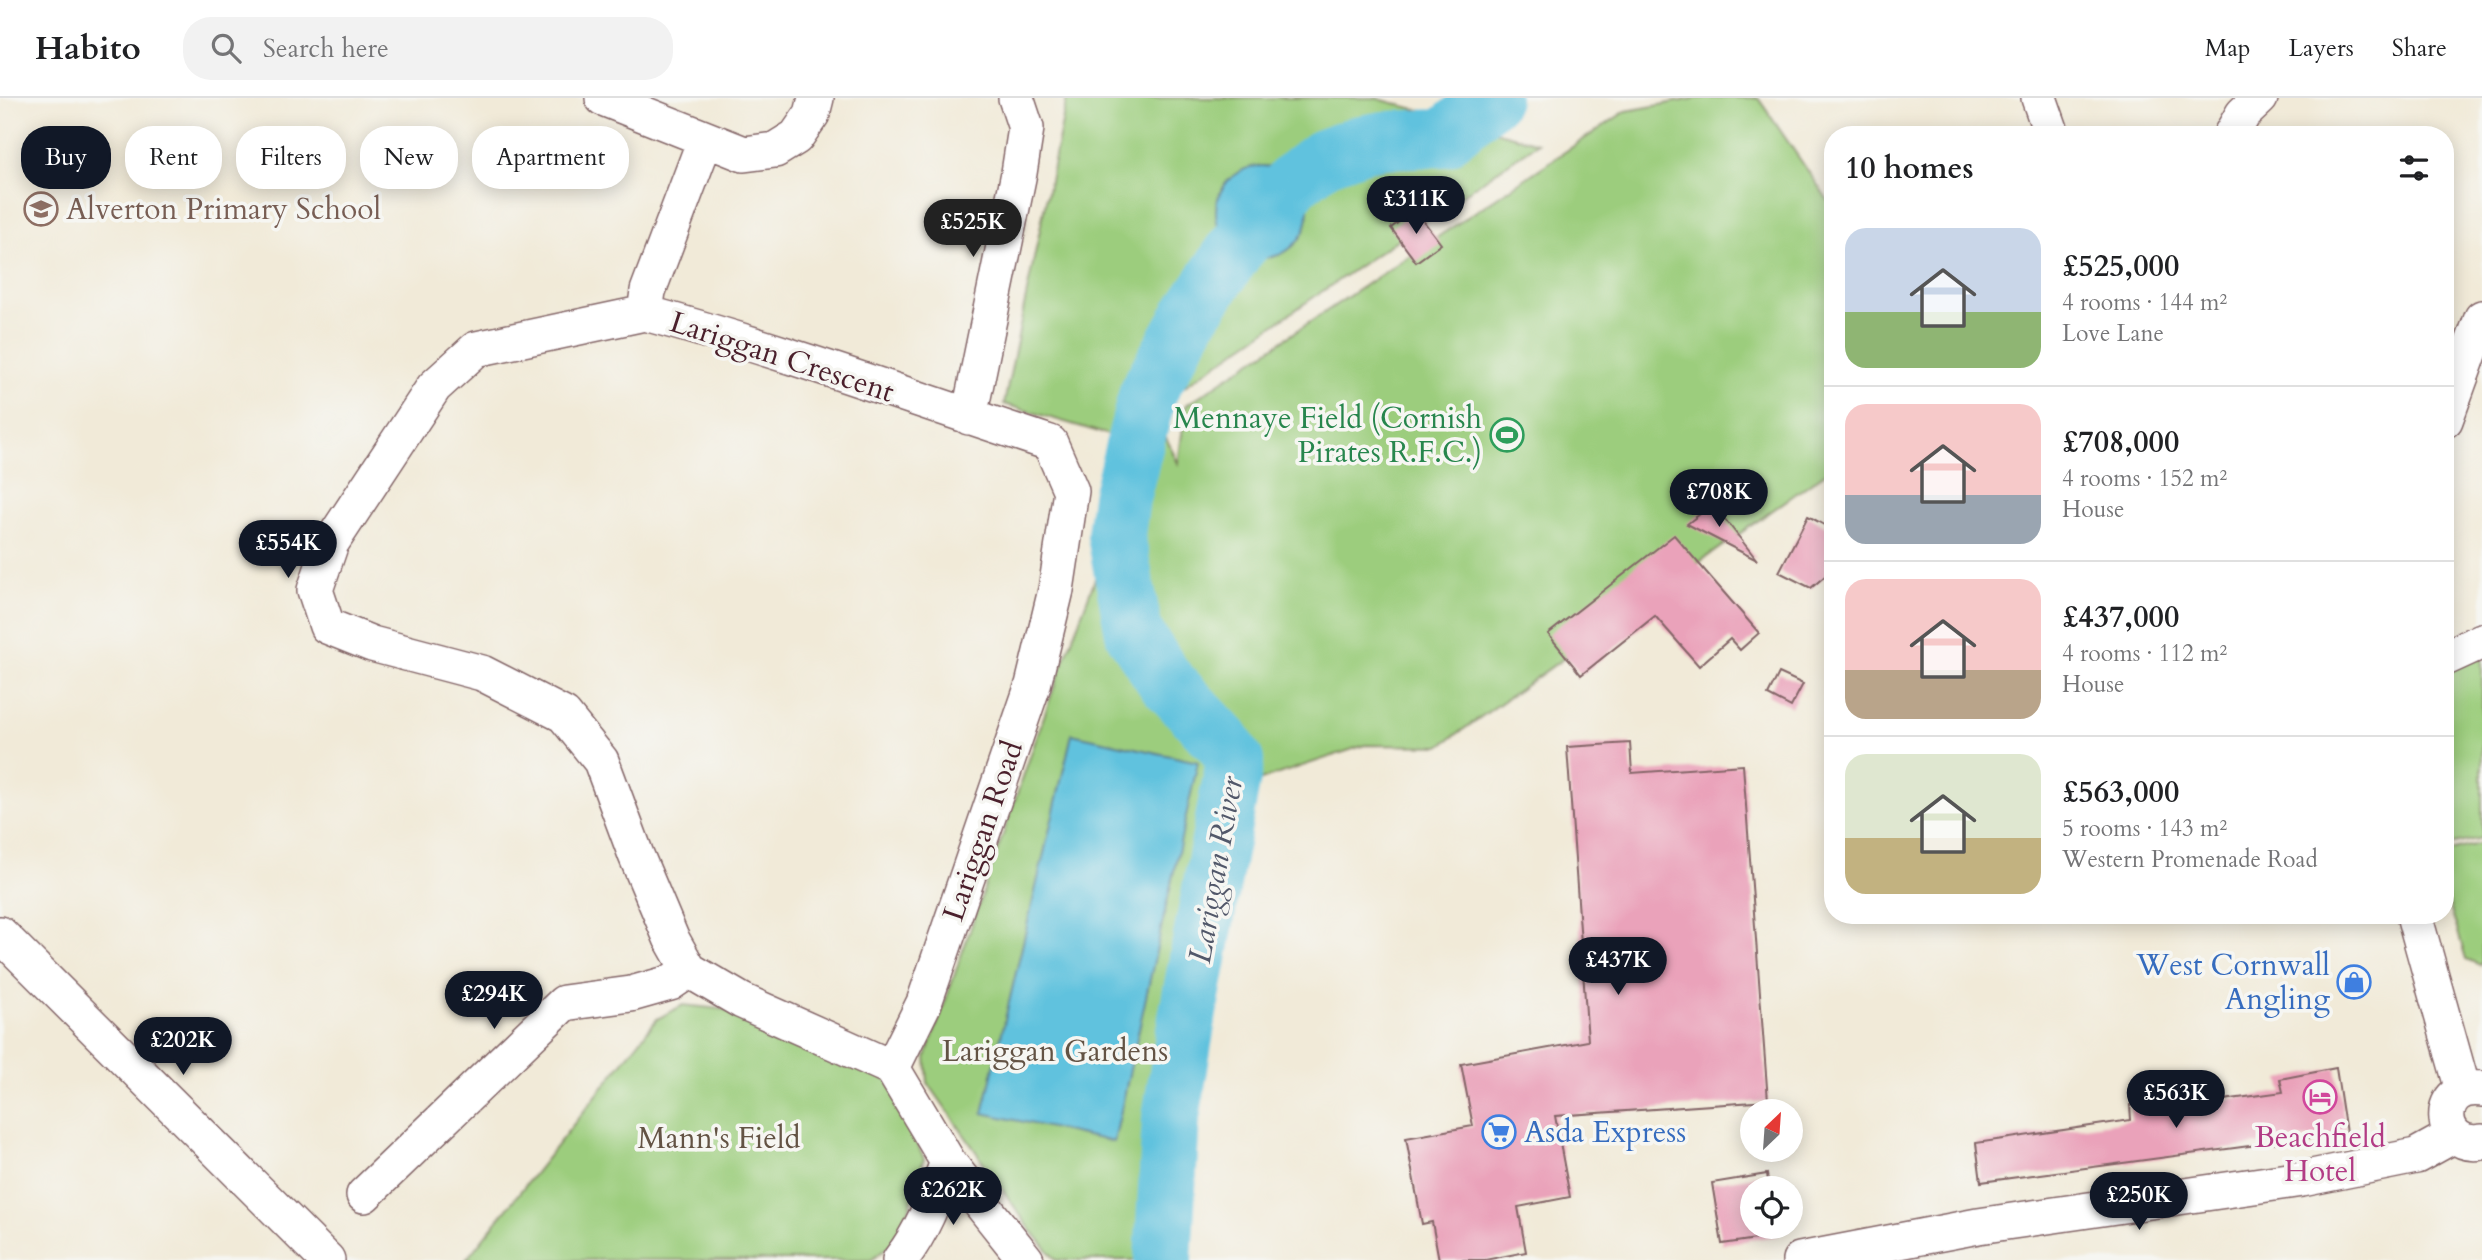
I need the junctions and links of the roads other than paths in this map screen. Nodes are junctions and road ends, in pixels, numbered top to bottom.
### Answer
1 (603, 98) edge
2 (816, 98) edge
3 (1016, 98) edge
4 (2039, 98) edge
5 (2260, 98) edge
6 (2049, 126) edge
7 (2236, 126) edge
8 (705, 140) junction
9 (645, 313) junction
10 (2482, 318) edge
11 (2454, 395) edge
12 (969, 417) junction
13 (2482, 641) edge
14 (2454, 654) edge
15 (2417, 924) edge
16 (0, 933) edge
17 (689, 970) junction
18 (892, 1068) junction
19 (2473, 1089) edge
20 (2468, 1138) edge
21 (948, 1163) junction
22 (364, 1195) dead end
23 (327, 1260) edge
24 (901, 1260) edge
25 (1026, 1260) edge
26 (1800, 1260) edge

1 - 8 street
2 - 8 street
3 - 12 street
4 - 6 street
5 - 7 street
8 - 9 street
9 - 12 street, Lariggan Crescent
9 - 17 street, Lariggan Crescent
10 - 11 street
12 - 18 street, Lariggan Road
13 - 14 street
15 - 19 street
16 - 23 street
17 - 18 street
17 - 22 street
18 - 21 street
19 - 20 street
20 - 26 street
21 - 24 street
21 - 25 street

